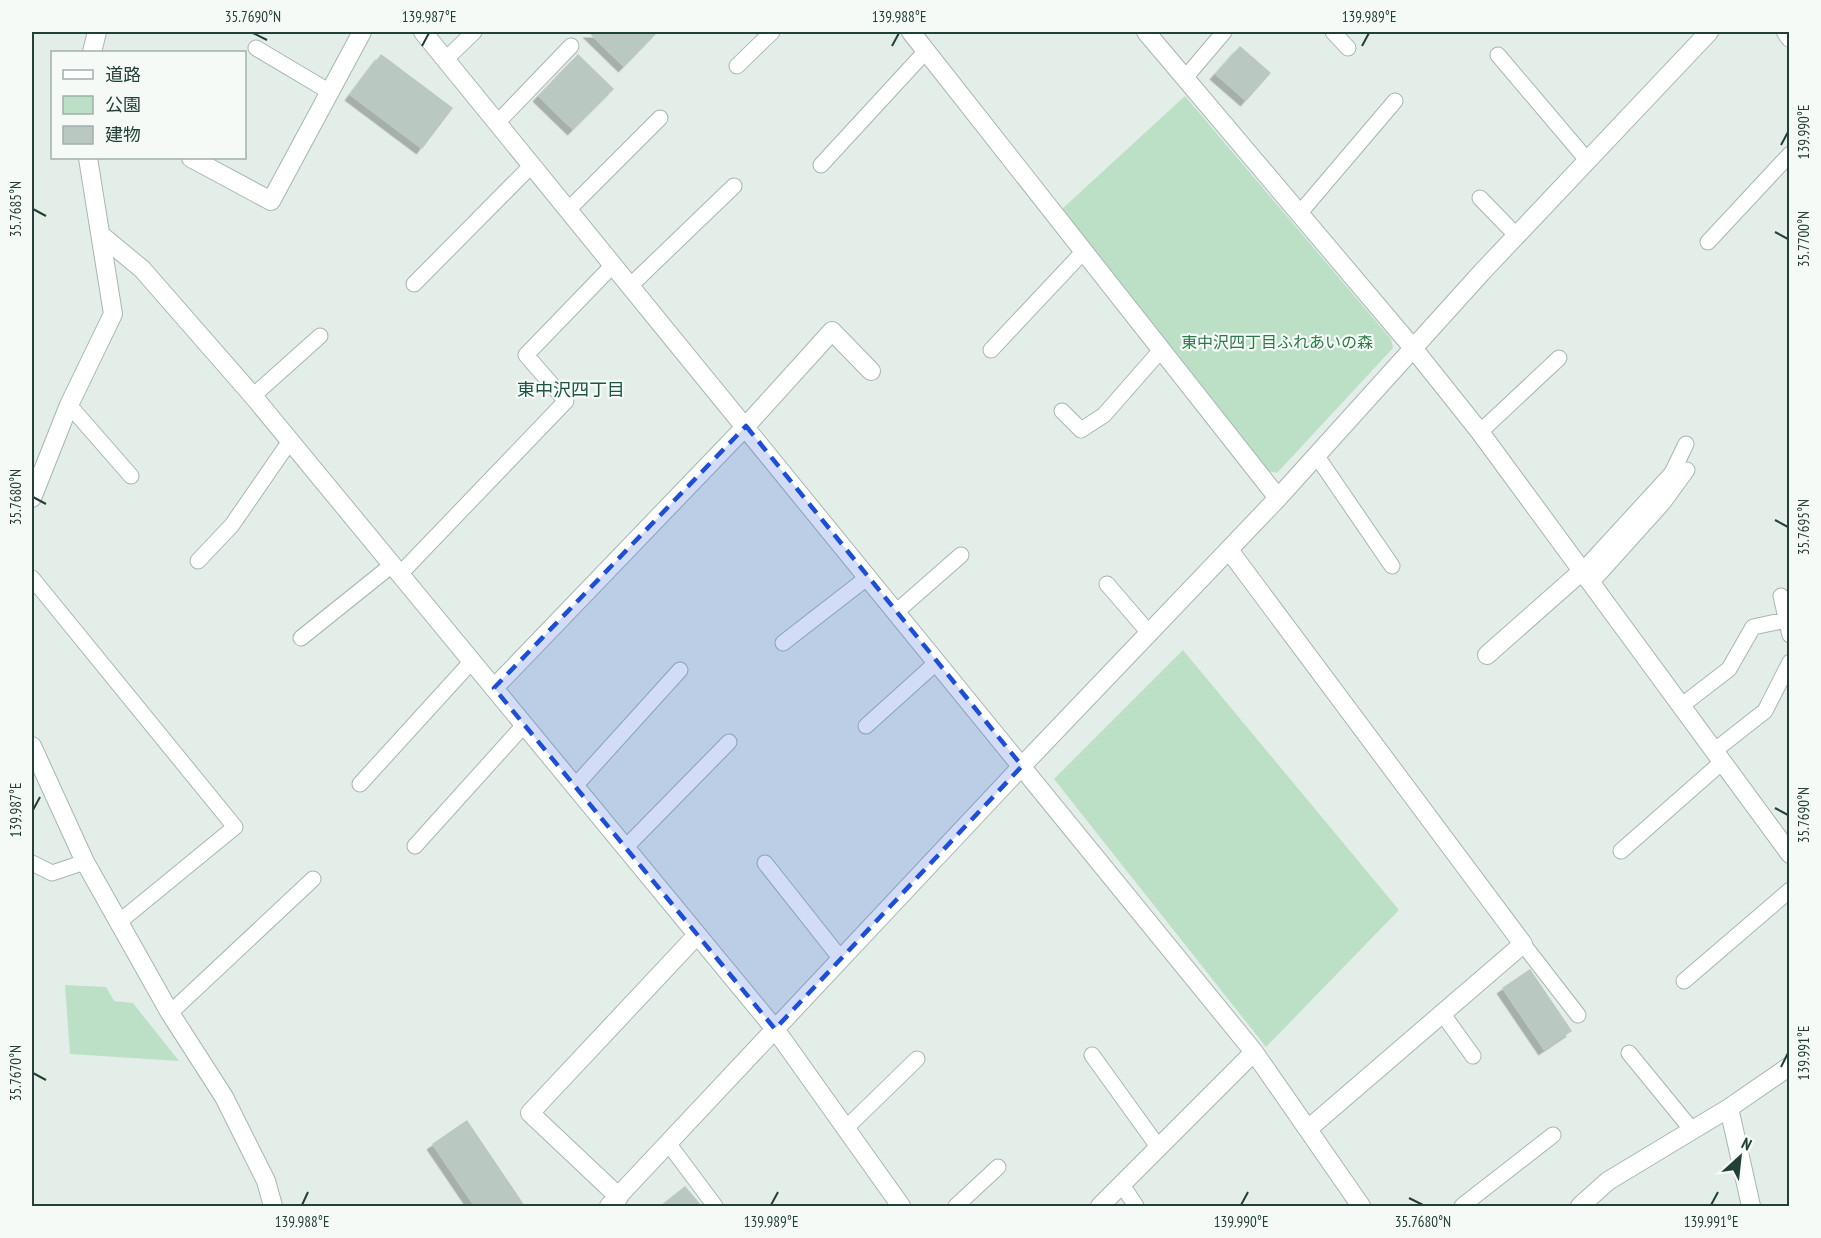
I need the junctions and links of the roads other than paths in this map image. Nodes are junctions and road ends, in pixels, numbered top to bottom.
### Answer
1 (97, 32) edge
2 (362, 32) edge
3 (423, 32) edge
4 (474, 32) edge
5 (772, 32) edge
6 (911, 32) edge
7 (1146, 32) edge
8 (1224, 32) edge
9 (1333, 32) edge
10 (1709, 32) edge
11 (1786, 32) edge
12 (1790, 38) edge
13 (571, 46) dead end
14 (256, 48) dead end
15 (1348, 48) dead end
16 (92, 51) edge
17 (926, 51) junction
18 (1498, 54) dead end
19 (446, 60) junction
20 (737, 66) dead end
21 (1185, 78) junction
22 (330, 92) junction
23 (1395, 101) dead end
24 (660, 118) dead end
25 (497, 123) junction
26 (1790, 154) edge
27 (88, 159) edge
28 (193, 159) edge
29 (1587, 160) junction
30 (531, 165) junction
31 (822, 165) dead end
32 (734, 186) dead end
33 (1480, 198) dead end
34 (568, 210) junction
35 (1299, 214) junction
36 (1516, 235) junction
37 (102, 236) junction
38 (1708, 242) dead end
39 (1084, 251) junction
40 (612, 265) junction
41 (414, 284) dead end
42 (630, 286) junction
43 (320, 336) dead end
44 (1413, 348) junction
45 (991, 350) dead end
46 (1161, 350) junction
47 (1558, 358) dead end
48 (871, 371) dead end
49 (253, 396) junction
50 (69, 405) junction
51 (1062, 411) dead end
52 (746, 426) junction
53 (1480, 432) junction
54 (290, 441) junction
55 (1686, 444) dead end
56 (1316, 455) junction
57 (1687, 470) dead end
58 (131, 476) dead end
59 (32, 498) edge
60 (1278, 498) junction
61 (1229, 550) junction
62 (961, 555) dead end
63 (198, 561) dead end
64 (1392, 566) dead end
65 (396, 570) junction
66 (868, 577) junction
67 (1586, 577) junction
68 (32, 579) edge
69 (1107, 584) dead end
70 (1781, 596) dead end
71 (896, 612) junction
72 (1788, 628) edge
73 (1150, 634) junction
74 (302, 638) dead end
75 (783, 643) dead end
76 (1487, 655) dead end
77 (472, 661) junction
78 (937, 662) junction
79 (1790, 662) edge
80 (680, 670) dead end
81 (494, 688) junction
82 (1681, 706) junction
83 (524, 725) junction
84 (866, 726) dead end
85 (729, 742) dead end
86 (32, 746) edge
87 (1718, 757) junction
88 (1022, 766) junction
89 (360, 784) dead end
90 (575, 786) junction
91 (415, 846) dead end
92 (625, 848) junction
93 (1621, 851) dead end
94 (1790, 854) edge
95 (85, 862) junction
96 (32, 863) edge
97 (765, 863) dead end
98 (313, 879) dead end
99 (1790, 890) edge
100 (119, 922) junction
101 (697, 935) junction
102 (1523, 944) junction
103 (841, 959) junction
104 (1684, 981) dead end
105 (170, 1013) junction
106 (1442, 1013) junction
107 (1578, 1015) dead end
108 (775, 1029) junction
109 (1254, 1052) junction
110 (1629, 1053) dead end
111 (1092, 1056) dead end
112 (1473, 1056) dead end
113 (917, 1059) dead end
114 (1790, 1066) edge
115 (1729, 1107) junction
116 (845, 1129) junction
117 (1308, 1129) junction
118 (1692, 1130) junction
119 (1553, 1135) dead end
120 (668, 1143) junction
121 (1159, 1148) junction
122 (998, 1167) dead end
123 (1122, 1185) junction
124 (614, 1202) edge
125 (273, 1206) edge
126 (716, 1206) edge
127 (901, 1206) edge
128 (957, 1206) edge
129 (1100, 1206) edge
130 (1136, 1206) edge
131 (1361, 1206) edge
132 (1462, 1206) edge
133 (1580, 1206) edge
134 (1752, 1206) edge

1 - 16 street
2 - 22 street
3 - 19 street
4 - 19 lane
5 - 20 lane
6 - 17 street
7 - 21 street
8 - 21 lane
9 - 15 lane
10 - 29 street
11 - 12 street
13 - 25 lane
14 - 22 lane
17 - 31 lane
17 - 39 street
18 - 29 lane
19 - 25 street
21 - 35 street
22 - 28 street
23 - 35 lane
24 - 34 lane
25 - 30 street
26 - 38 lane
27 - 37 street
29 - 36 street
30 - 34 street
30 - 41 lane
32 - 42 lane
33 - 36 lane
34 - 40 street
35 - 44 street
36 - 44 street
37 - 49 street
37 - 50 street
39 - 45 lane
39 - 46 street
40 - 42 street
40 - 65 lane
42 - 52 street
43 - 49 lane
44 - 53 street
44 - 56 street
46 - 51 lane
46 - 60 street
47 - 53 lane
48 - 52 street
49 - 54 street
50 - 58 lane
50 - 59 street
52 - 66 street
52 - 81 street
53 - 67 street
54 - 63 lane
54 - 65 street
55 - 67 lane
56 - 60 street
56 - 64 lane
57 - 67 lane
60 - 61 street
61 - 73 street
61 - 102 street
62 - 71 lane
65 - 74 lane
65 - 77 street
66 - 71 street
66 - 75 lane
67 - 76 street
67 - 82 street
68 - 100 lane
69 - 73 lane
70 - 72 lane
71 - 78 street
72 - 82 lane
73 - 88 street
77 - 81 street
77 - 89 lane
78 - 84 lane
78 - 88 street
79 - 87 lane
80 - 90 lane
81 - 83 street
82 - 87 street
83 - 90 street
83 - 91 lane
85 - 92 lane
86 - 95 street
87 - 93 lane
87 - 94 street
88 - 103 street
88 - 109 street
90 - 92 street
92 - 101 street
95 - 96 lane
95 - 100 street
97 - 103 lane
98 - 105 lane
99 - 104 lane
100 - 105 street
101 - 108 street
101 - 124 street
102 - 106 street
102 - 107 lane
103 - 108 street
105 - 125 street
106 - 112 lane
106 - 117 street
108 - 116 street
108 - 120 street
109 - 117 street
109 - 121 street
110 - 118 lane
111 - 121 lane
113 - 116 lane
114 - 115 street
115 - 118 street
115 - 134 street
116 - 127 street
117 - 131 street
118 - 133 street
119 - 132 lane
120 - 124 street
120 - 126 lane
121 - 123 street
122 - 128 lane
123 - 129 street
123 - 130 lane

